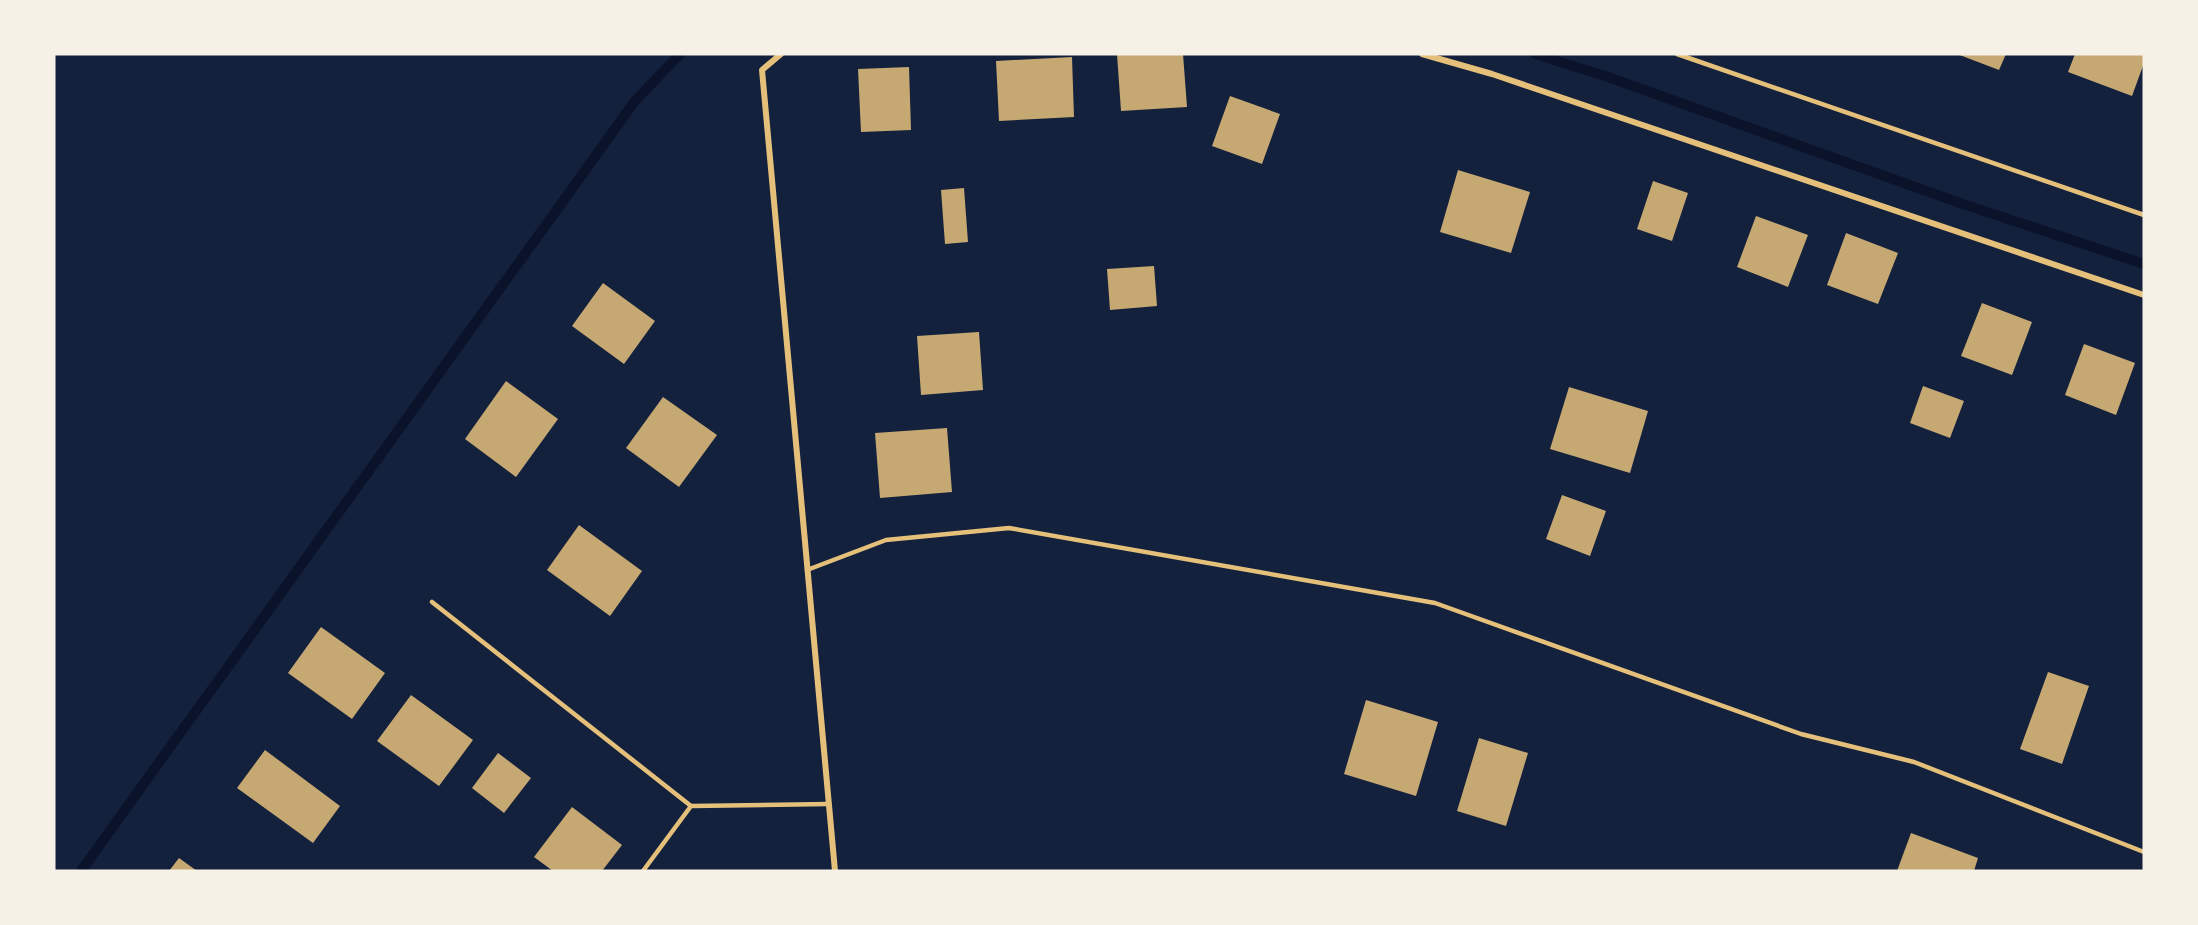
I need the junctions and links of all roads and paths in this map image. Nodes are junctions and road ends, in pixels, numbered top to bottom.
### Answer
1 (781, 54) edge
2 (1422, 54) edge
3 (1677, 54) edge
4 (2144, 215) edge
5 (2144, 295) edge
6 (807, 570) junction
7 (432, 602) dead end
8 (829, 804) junction
9 (691, 806) junction
10 (2144, 852) edge
11 (643, 871) edge
12 (835, 871) edge

1 - 6 street
2 - 5 street
3 - 4 lane
6 - 8 street
6 - 10 lane
7 - 9 lane
8 - 9 lane
8 - 12 street
9 - 11 lane

